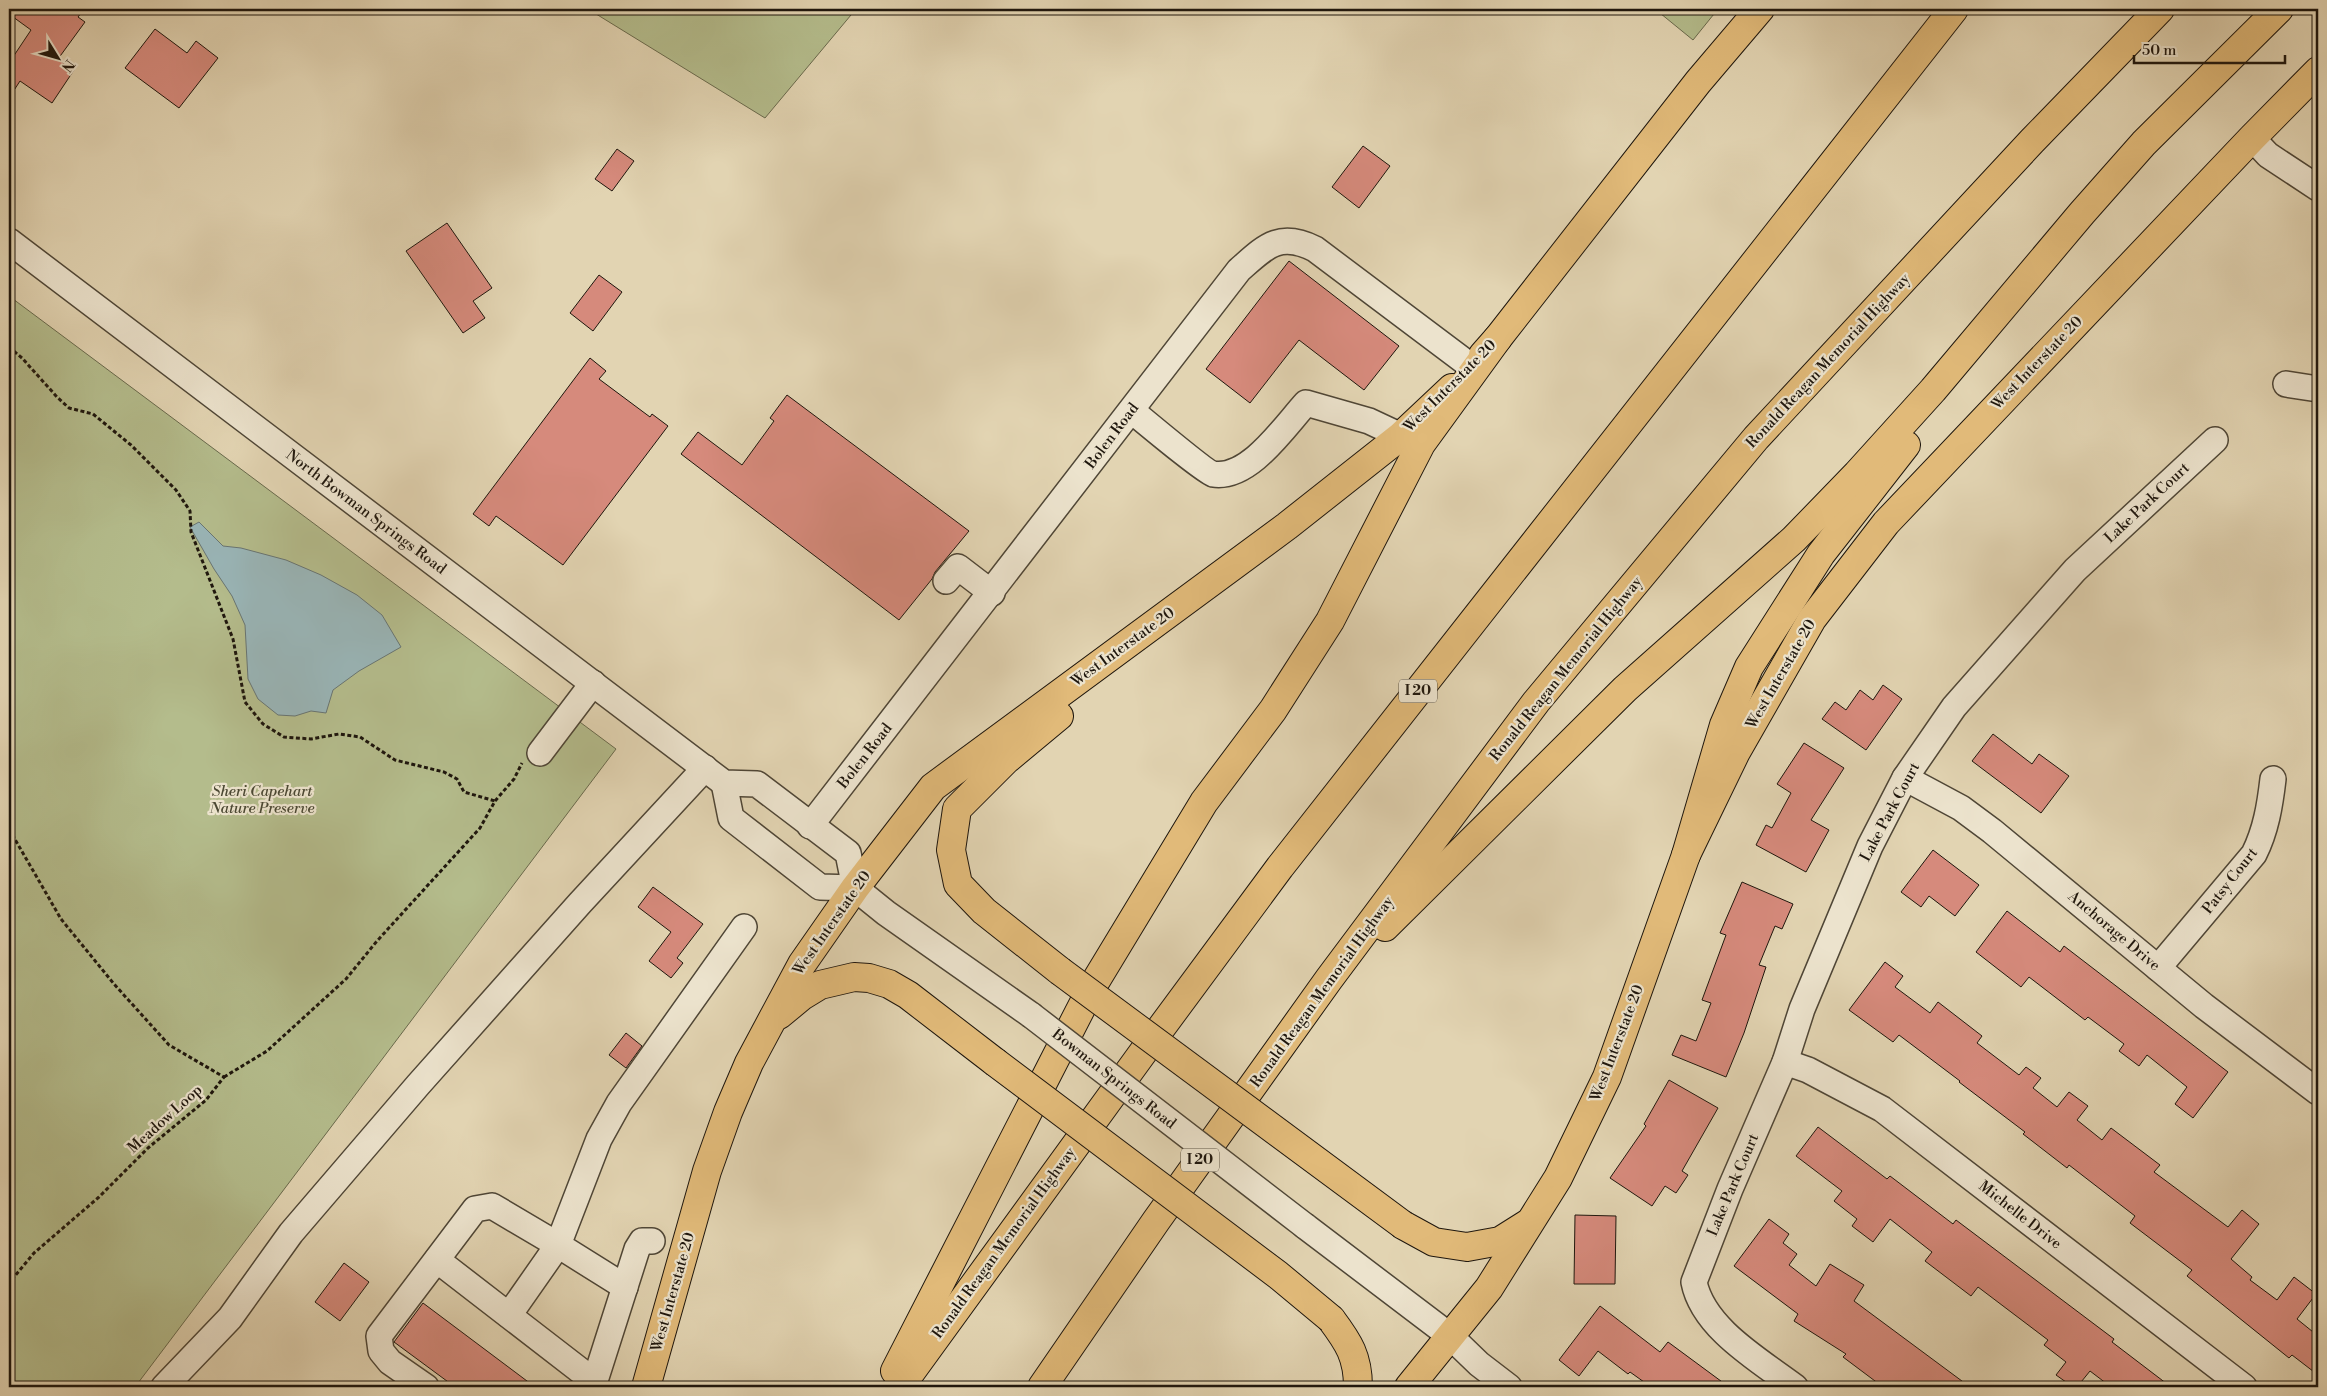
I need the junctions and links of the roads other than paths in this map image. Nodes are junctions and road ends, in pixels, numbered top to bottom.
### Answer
1 (1760, 9) edge
2 (1954, 9) edge
3 (2160, 9) edge
4 (2279, 9) edge
5 (2318, 71) edge
6 (2252, 138) junction
7 (2318, 188) edge
8 (9, 241) edge
9 (1998, 312) junction
10 (1498, 338) junction
11 (1472, 367) junction
12 (2286, 384) dead end
13 (2318, 389) edge
14 (1132, 411) junction
15 (1401, 436) junction
16 (2215, 440) dead end
17 (946, 581) dead end
18 (992, 593) junction
19 (1113, 655) junction
20 (593, 683) junction
21 (533, 755) road end
22 (714, 776) junction
23 (1905, 778) junction
24 (2273, 779) dead end
25 (810, 826) junction
26 (1686, 855) junction
27 (856, 888) junction
28 (744, 927) dead end
29 (2158, 968) junction
30 (1330, 980) junction
31 (770, 1022) junction
32 (1785, 1062) junction
33 (2318, 1092) edge
34 (1531, 1222) junction
35 (652, 1241) dead end
36 (558, 1245) junction
37 (437, 1260) junction
38 (625, 1287) junction
39 (509, 1315) junction
40 (1450, 1336) junction
41 (594, 1384) edge
42 (164, 1387) edge
43 (426, 1387) edge
44 (646, 1387) edge
45 (887, 1387) edge
46 (900, 1387) edge
47 (1042, 1387) edge
48 (1358, 1387) edge
49 (1409, 1387) edge
50 (1509, 1387) edge
51 (1795, 1387) edge
52 (2244, 1387) edge

1 - 10 main road, West Interstate 20
2 - 46 main road, Ronald Reagan Memorial Highway / I 20
3 - 30 main road, Ronald Reagan Memorial Highway / I 20
4 - 9 main road
5 - 6 main road, West Interstate 20
6 - 7 street
6 - 26 main road, West Interstate 20
8 - 20 street, North Bowman Springs Road
9 - 26 main road
9 - 30 main road
10 - 11 main road, West Interstate 20
10 - 45 main road
11 - 14 street, Bolen Road
11 - 15 main road, West Interstate 20
12 - 13 street
14 - 15 street
14 - 18 street, Bolen Road
15 - 19 main road, West Interstate 20
16 - 23 street, Lake Park Court
17 - 18 street
18 - 25 street, Bolen Road
19 - 27 main road, West Interstate 20
19 - 34 main road, bridge
20 - 21 street
20 - 22 street, North Bowman Springs Road
22 - 25 street
22 - 27 street
22 - 42 street
23 - 29 street, Anchorage Drive
23 - 32 street, Lake Park Court
24 - 29 street, Patsy Court
25 - 27 street
26 - 34 main road, West Interstate 20
27 - 31 main road, West Interstate 20
27 - 40 street, Bowman Springs Road, bridge
28 - 36 street
29 - 33 street, Anchorage Drive
30 - 47 main road, Ronald Reagan Memorial Highway / I 20
31 - 44 main road, West Interstate 20
31 - 48 main road, bridge
32 - 51 street, Lake Park Court
32 - 52 street, Michelle Drive
34 - 40 main road, West Interstate 20
35 - 38 street
36 - 37 street
36 - 38 street
36 - 39 street
37 - 39 street
37 - 43 street
38 - 41 street
39 - 41 street
40 - 49 main road, West Interstate 20
40 - 50 street, Bowman Springs Road

